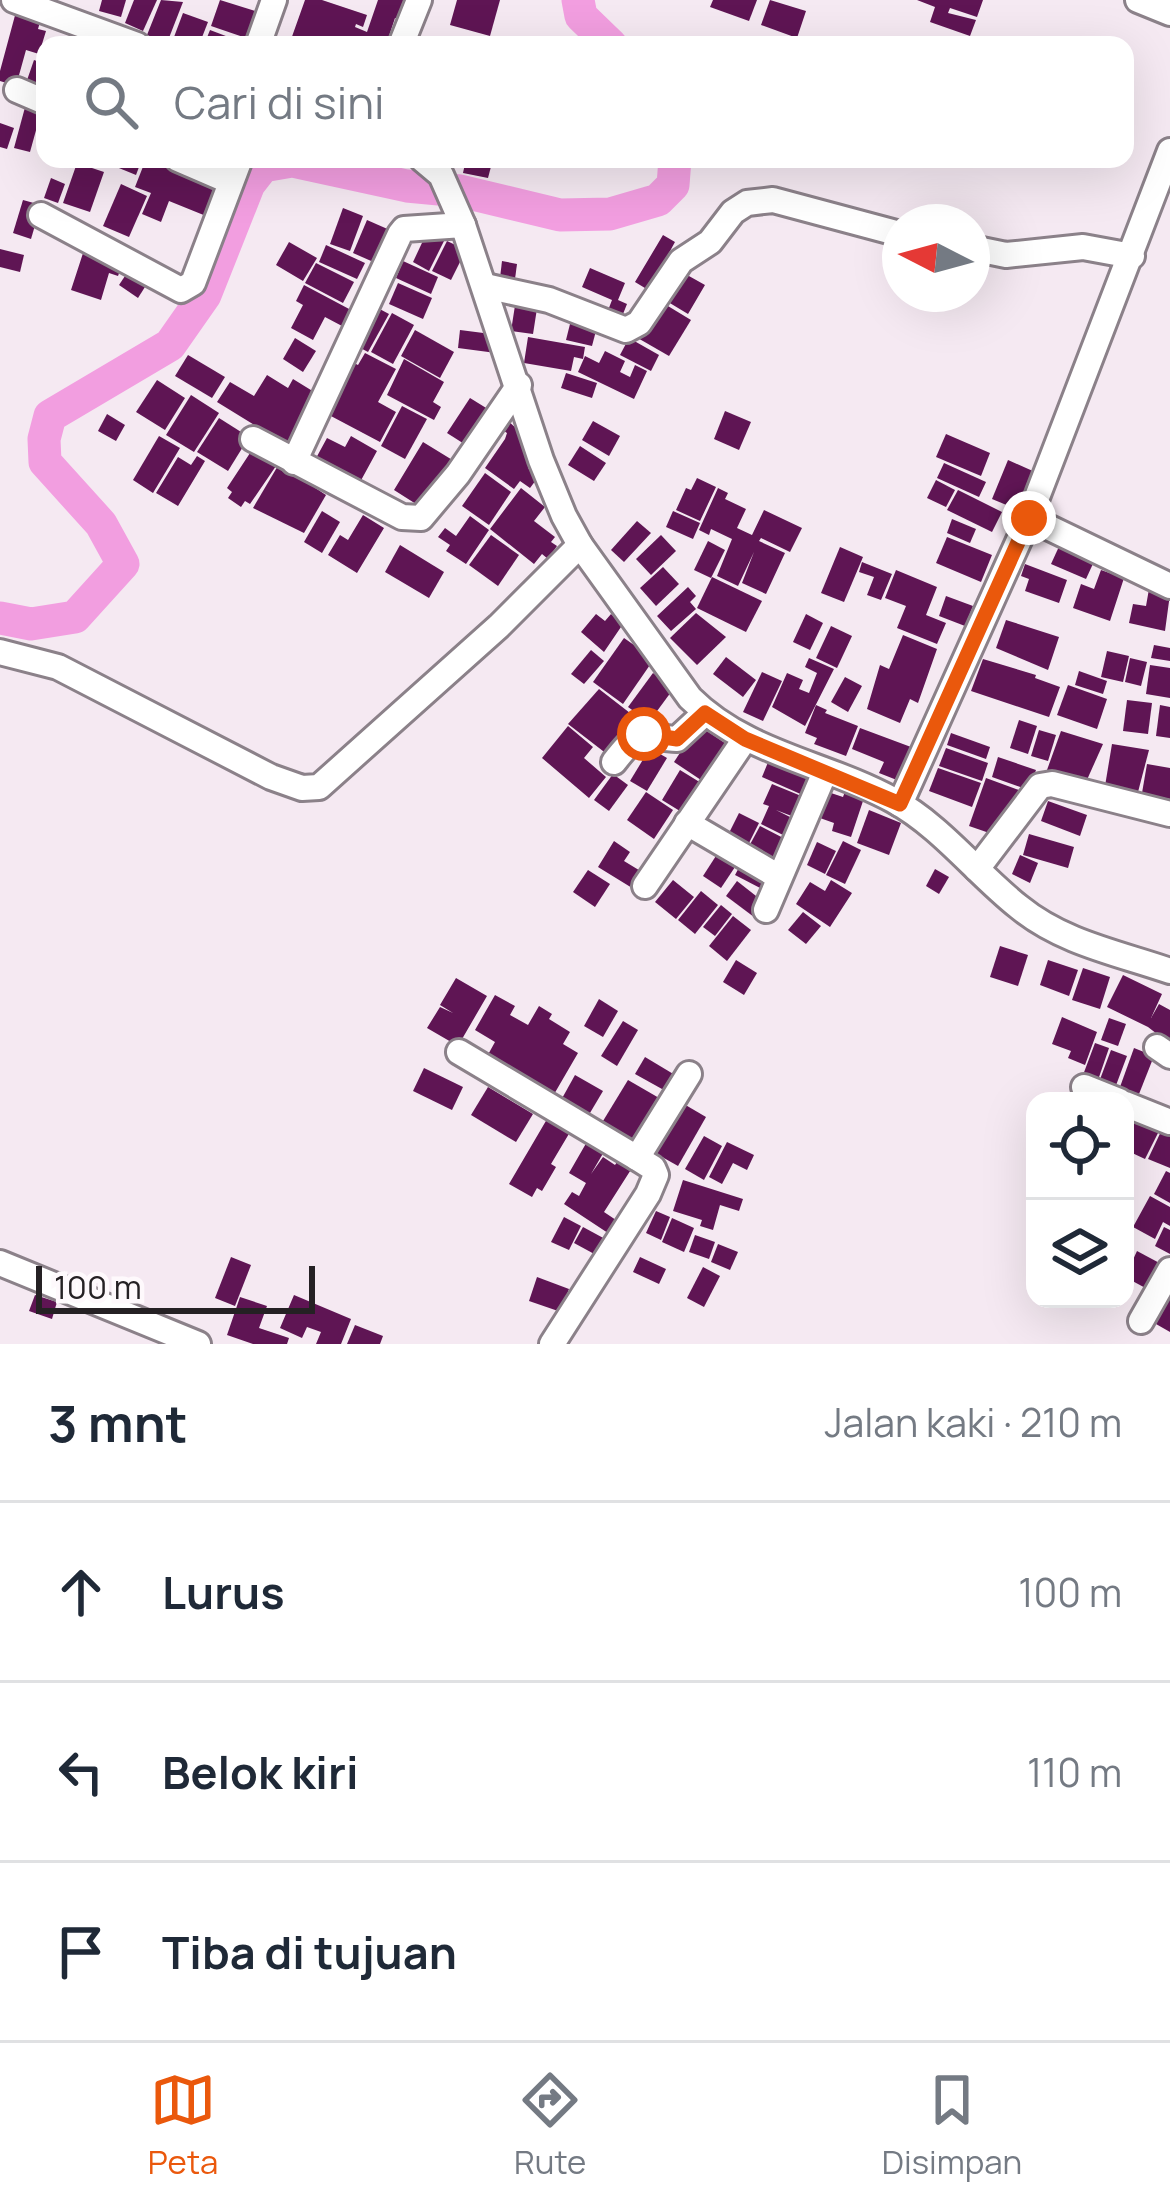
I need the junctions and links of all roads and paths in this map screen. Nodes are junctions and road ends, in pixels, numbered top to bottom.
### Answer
1 (14, 0) edge
2 (274, 0) edge
3 (419, 0) edge
4 (1138, 0) edge
5 (1170, 13) edge
6 (112, 36) edge
7 (261, 36) edge
8 (405, 36) edge
9 (17, 90) dead end
10 (36, 98) edge
11 (1170, 151) edge
12 (433, 168) edge
13 (235, 170) edge
14 (457, 214) junction
15 (41, 215) dead end
16 (882, 229) edge
17 (990, 252) edge
18 (1132, 256) junction
19 (484, 286) junction
20 (519, 385) junction
21 (253, 440) dead end
22 (293, 462) junction
23 (1029, 518) junction
24 (580, 545) junction
25 (1170, 586) edge
26 (0, 652) edge
27 (705, 713) junction
28 (745, 739) junction
29 (614, 762) dead end
30 (825, 772) junction
31 (900, 804) junction
32 (1170, 814) edge
33 (687, 823) junction
34 (977, 869) junction
35 (779, 878) junction
36 (645, 886) dead end
37 (766, 910) dead end
38 (1170, 971) edge
39 (459, 1052) dead end
40 (689, 1074) dead end
41 (1084, 1087) dead end
42 (1097, 1092) edge
43 (1134, 1107) edge
44 (1170, 1122) edge
45 (638, 1158) junction
46 (0, 1263) edge
47 (1170, 1270) edge
48 (1141, 1321) dead end
49 (198, 1344) edge
50 (552, 1344) edge

1 - 6 street
2 - 7 street
3 - 8 street
4 - 5 street
9 - 10 street
11 - 18 street
12 - 14 street
13 - 15 street
14 - 19 street
14 - 22 street
16 - 19 street
17 - 18 street
18 - 23 street
19 - 20 street
20 - 22 street
20 - 24 street
21 - 22 street
23 - 25 street
23 - 31 street
24 - 26 street
24 - 27 street
27 - 28 street
27 - 29 street
28 - 30 street
28 - 33 street
30 - 31 street
30 - 35 street
31 - 34 street
32 - 34 street
33 - 35 street
33 - 36 street
34 - 38 street
35 - 37 street
39 - 45 street
40 - 45 street
41 - 42 street
43 - 44 street
45 - 50 street
46 - 49 street
47 - 48 street

